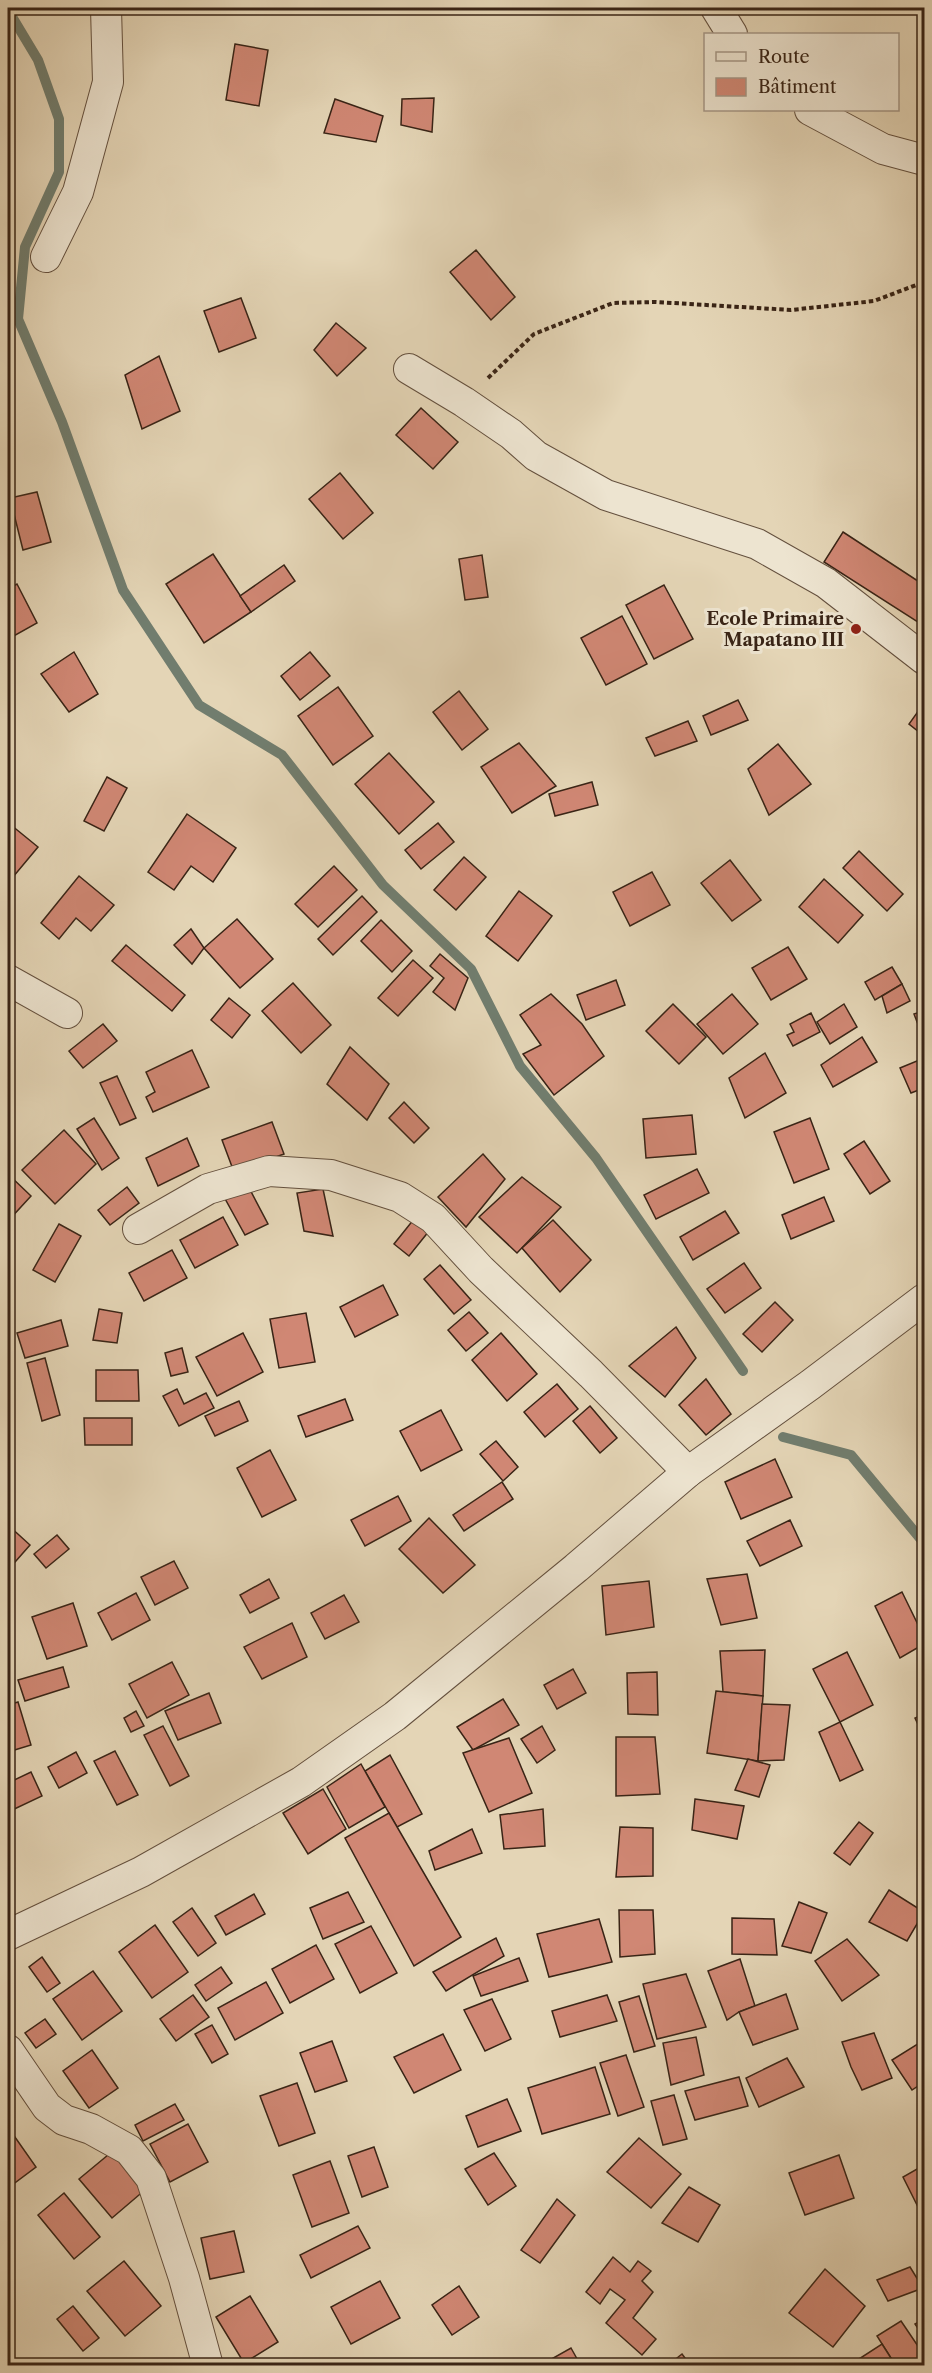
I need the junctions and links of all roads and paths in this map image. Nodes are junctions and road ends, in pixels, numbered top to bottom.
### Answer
1 (106, 8) edge
2 (716, 8) edge
3 (731, 33) edge
4 (812, 111) edge
5 (924, 160) edge
6 (46, 257) dead end
7 (924, 282) edge
8 (409, 369) dead end
9 (464, 402) junction
10 (924, 659) edge
11 (8, 980) edge
12 (67, 1013) dead end
13 (138, 1229) dead end
14 (924, 1299) edge
15 (688, 1472) junction
16 (8, 1935) edge
17 (8, 2050) edge
18 (208, 2366) edge

1 - 6 street
2 - 3 street
4 - 5 street
7 - 9 path
8 - 9 street
9 - 10 street
11 - 12 street
13 - 15 street
14 - 15 street
15 - 16 street
17 - 18 street

